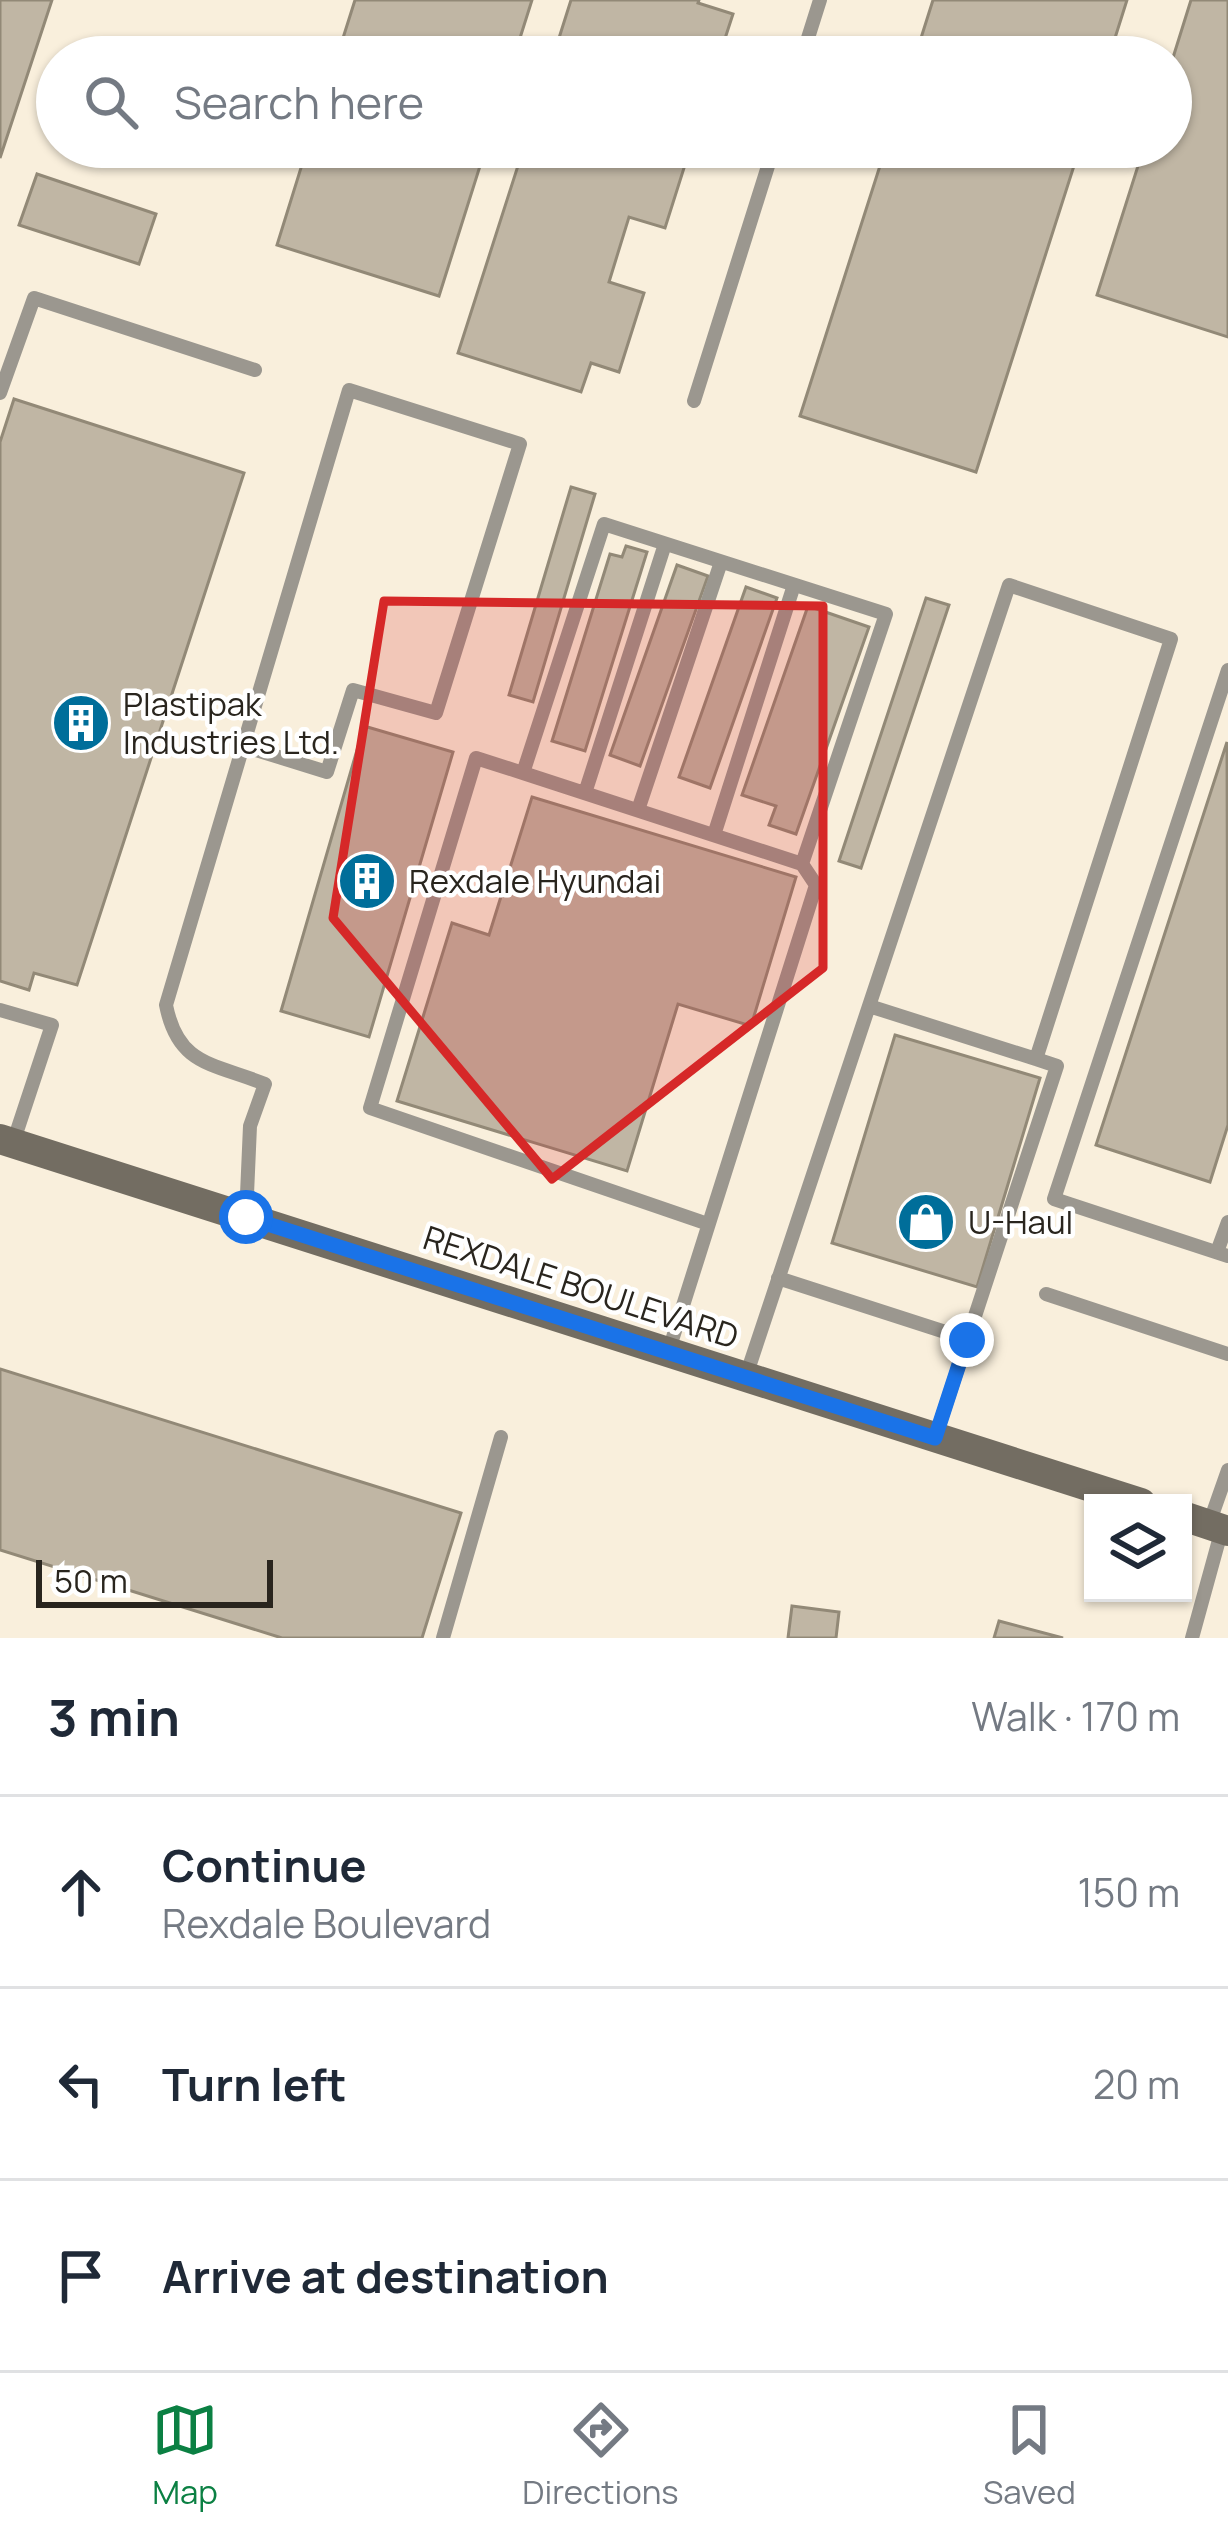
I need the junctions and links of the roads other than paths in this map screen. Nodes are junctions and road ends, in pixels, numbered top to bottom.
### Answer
1 (820, 0) edge
2 (809, 36) edge
3 (767, 168) edge
4 (8, 349) edge
5 (255, 370) dead end
6 (0, 393) edge
7 (694, 401) dead end
8 (664, 544) junction
9 (722, 562) junction
10 (794, 585) junction
11 (1228, 670) edge
12 (240, 746) junction
13 (523, 773) junction
14 (585, 793) junction
15 (638, 810) junction
16 (715, 835) junction
17 (802, 864) junction
18 (868, 1006) junction
19 (0, 1010) edge
20 (1036, 1059) junction
21 (6, 1141) edge
22 (246, 1217) junction
23 (1228, 1222) edge
24 (708, 1224) junction
25 (1223, 1254) edge
26 (778, 1278) junction
27 (1046, 1294) dead end
28 (967, 1340) junction
29 (668, 1353) junction
30 (1228, 1354) edge
31 (746, 1378) junction
32 (501, 1437) dead end
33 (935, 1438) junction
34 (1228, 1470) edge
35 (1113, 1494) edge
36 (1210, 1525) edge
37 (443, 1638) edge
38 (1192, 1638) edge

1 - 2 lane
3 - 7 lane
4 - 5 lane
4 - 6 lane
8 - 9 lane
8 - 13 lane
8 - 14 lane
9 - 10 lane
9 - 15 lane
10 - 16 lane
10 - 17 lane
11 - 25 lane
12 - 12 lane
12 - 22 lane
13 - 14 lane
13 - 24 lane
14 - 15 lane
15 - 16 lane
16 - 17 lane
17 - 24 lane
18 - 20 lane
18 - 20 lane
18 - 26 lane
19 - 21 lane
20 - 28 lane
21 - 22 main road, REXDALE BOULEVARD
22 - 29 main road, REXDALE BOULEVARD
23 - 25 lane
24 - 29 lane
26 - 28 lane
26 - 31 lane
27 - 30 lane
28 - 33 lane
29 - 31 main road, REXDALE BOULEVARD
31 - 33 main road, REXDALE BOULEVARD
32 - 37 lane
33 - 35 main road, REXDALE BOULEVARD
34 - 36 lane
36 - 38 lane

